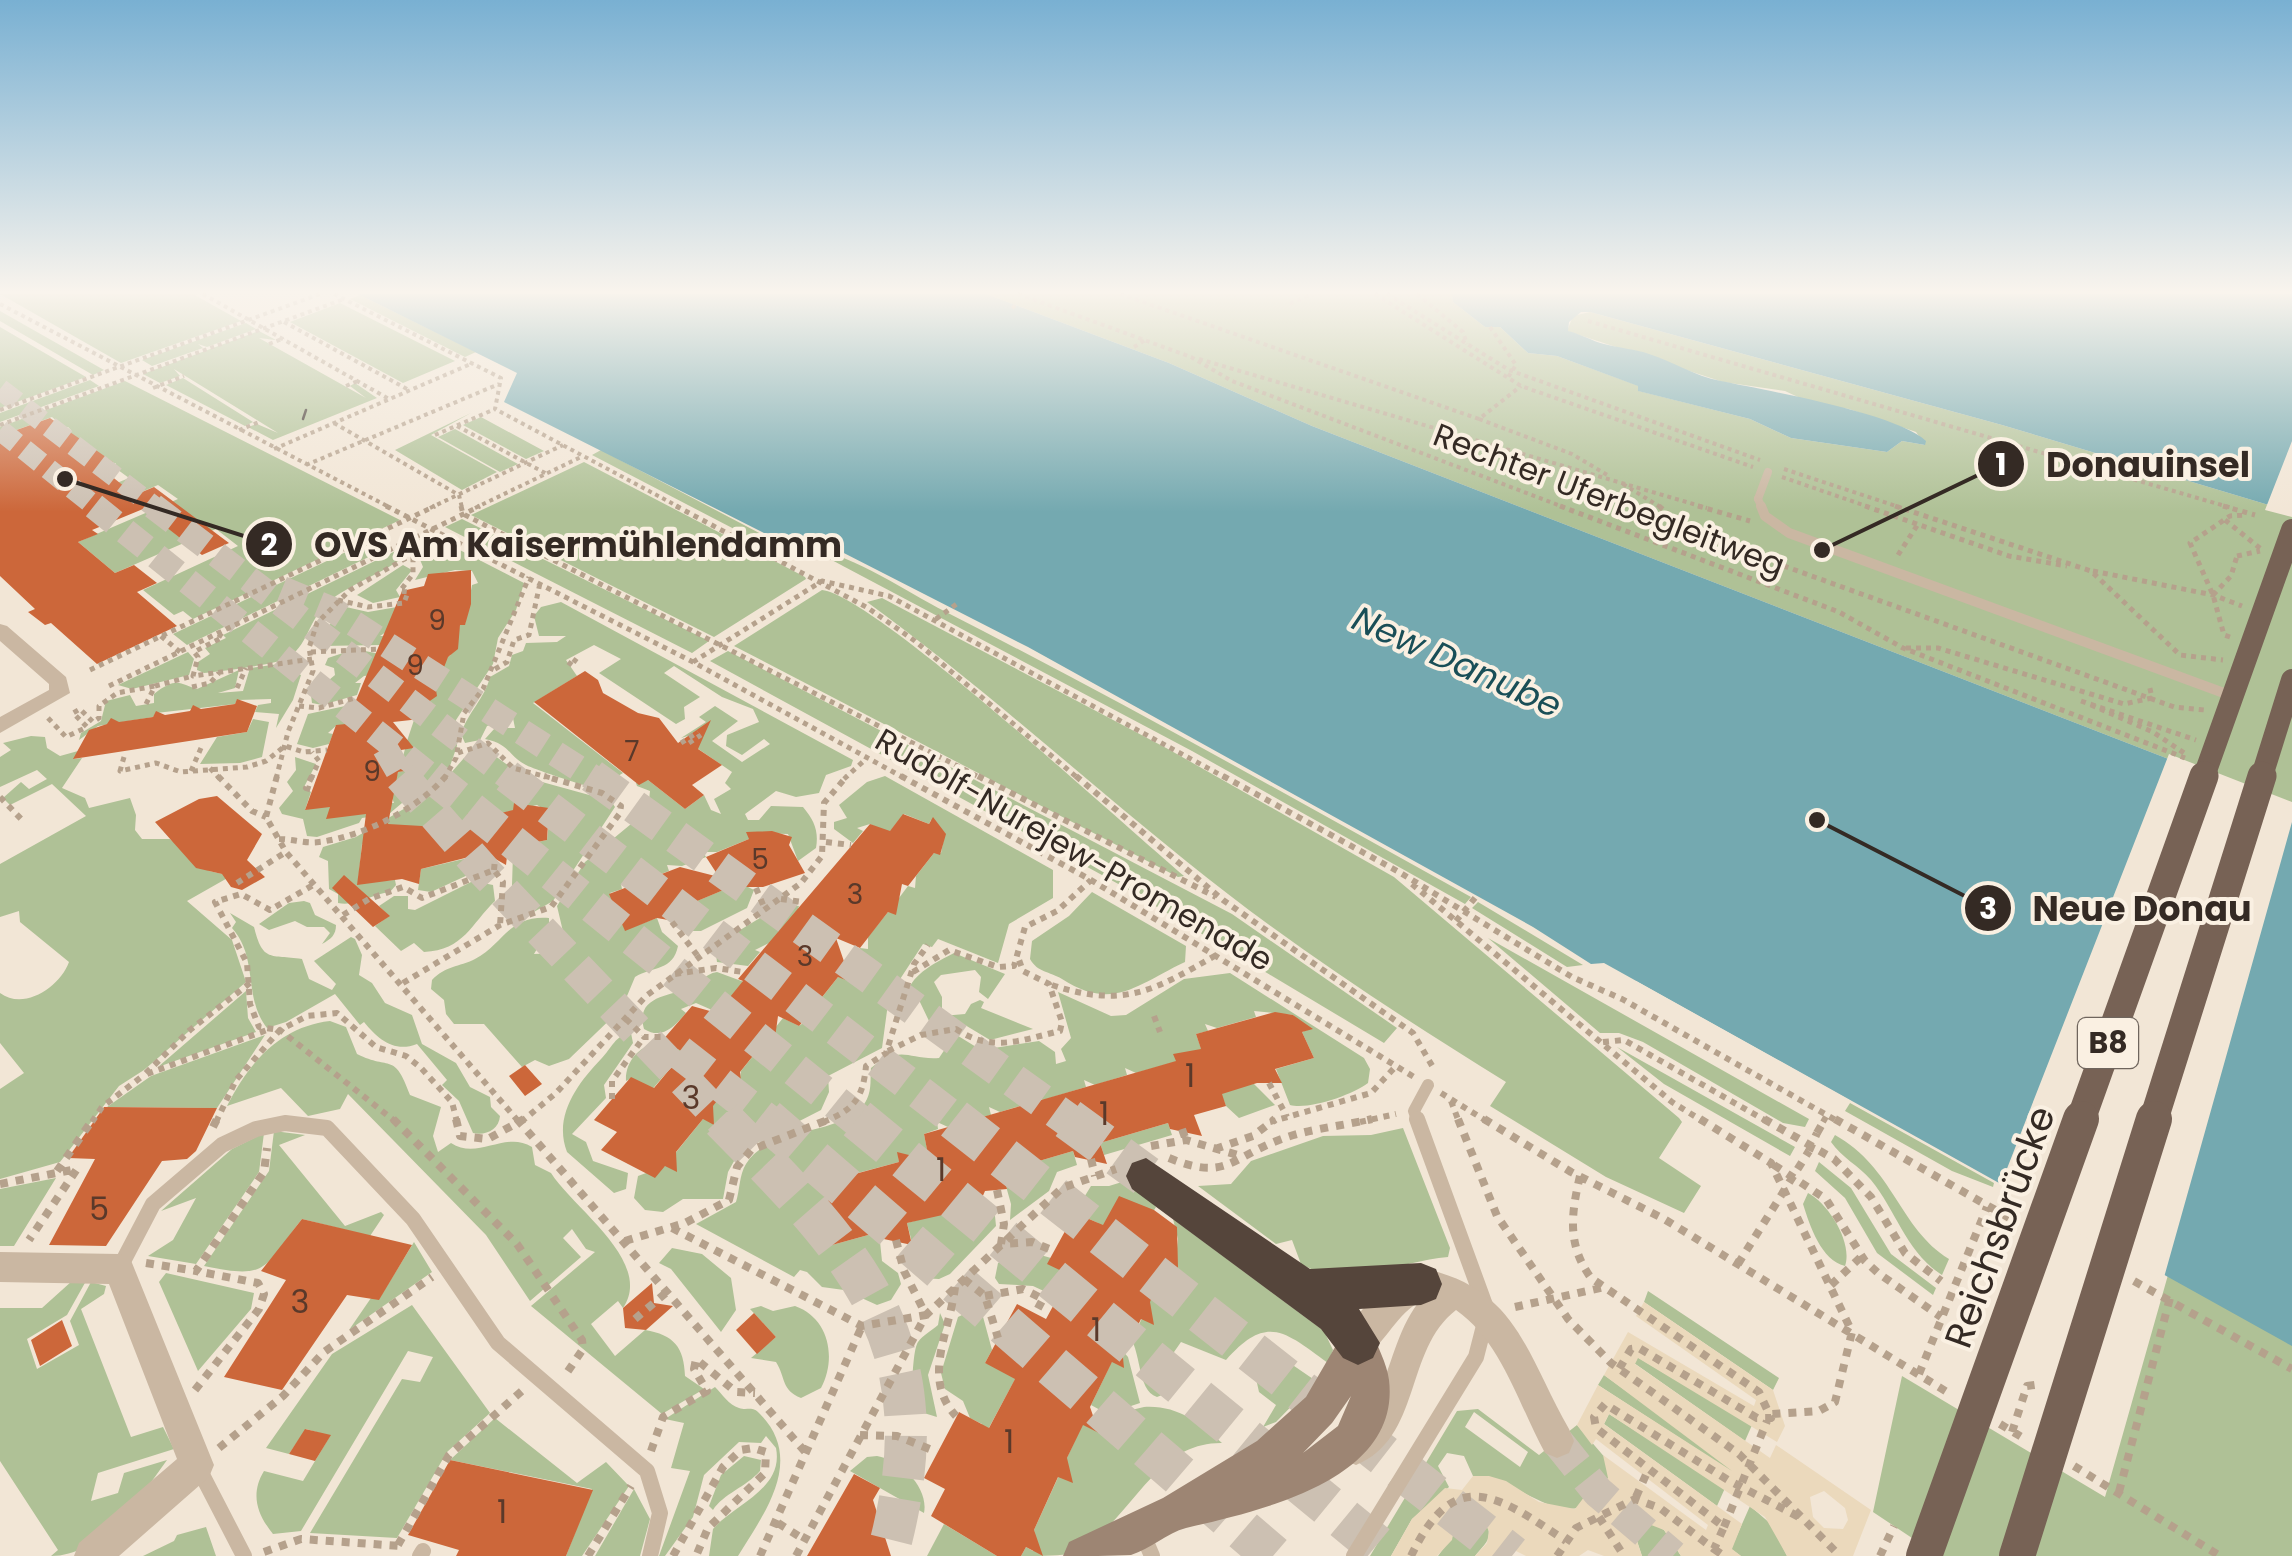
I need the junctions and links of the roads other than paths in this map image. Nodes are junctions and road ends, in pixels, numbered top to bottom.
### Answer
1 (1767, 467) road end
2 (2292, 530) edge
3 (0, 630) edge
4 (2292, 680) edge
5 (2232, 696) junction
6 (0, 726) edge
7 (1428, 1085) road end
8 (1144, 1162) tunnel mouth
9 (11, 1259) edge
10 (129, 1265) junction
11 (1437, 1288) junction
12 (1306, 1290) junction
13 (1488, 1313) junction
14 (1358, 1342) junction
15 (1557, 1441) tunnel mouth
16 (1334, 1456) junction
17 (198, 1465) junction
18 (1181, 1510) junction
19 (1146, 1543) edge
20 (92, 1556) edge
21 (248, 1556) edge
22 (650, 1556) edge
23 (1084, 1556) edge
24 (1354, 1556) edge
25 (1924, 1556) edge
26 (2018, 1556) edge

1 - 5 lane, bridge
2 - 5 main road, Reichsbrücke / B8, bridge
3 - 6 street
4 - 26 main road, B8, bridge
5 - 25 main road, Reichsbrücke / B8, bridge
7 - 13 lane
8 - 12 highway
9 - 10 street
10 - 17 street
10 - 22 lane
11 - 12 highway
11 - 13 street
11 - 14 street
11 - 16 street
12 - 14 highway
13 - 15 street
13 - 24 lane
14 - 16 main road
14 - 18 main road
16 - 18 main road
17 - 20 street
17 - 21 lane
18 - 19 main road
19 - 23 main road

